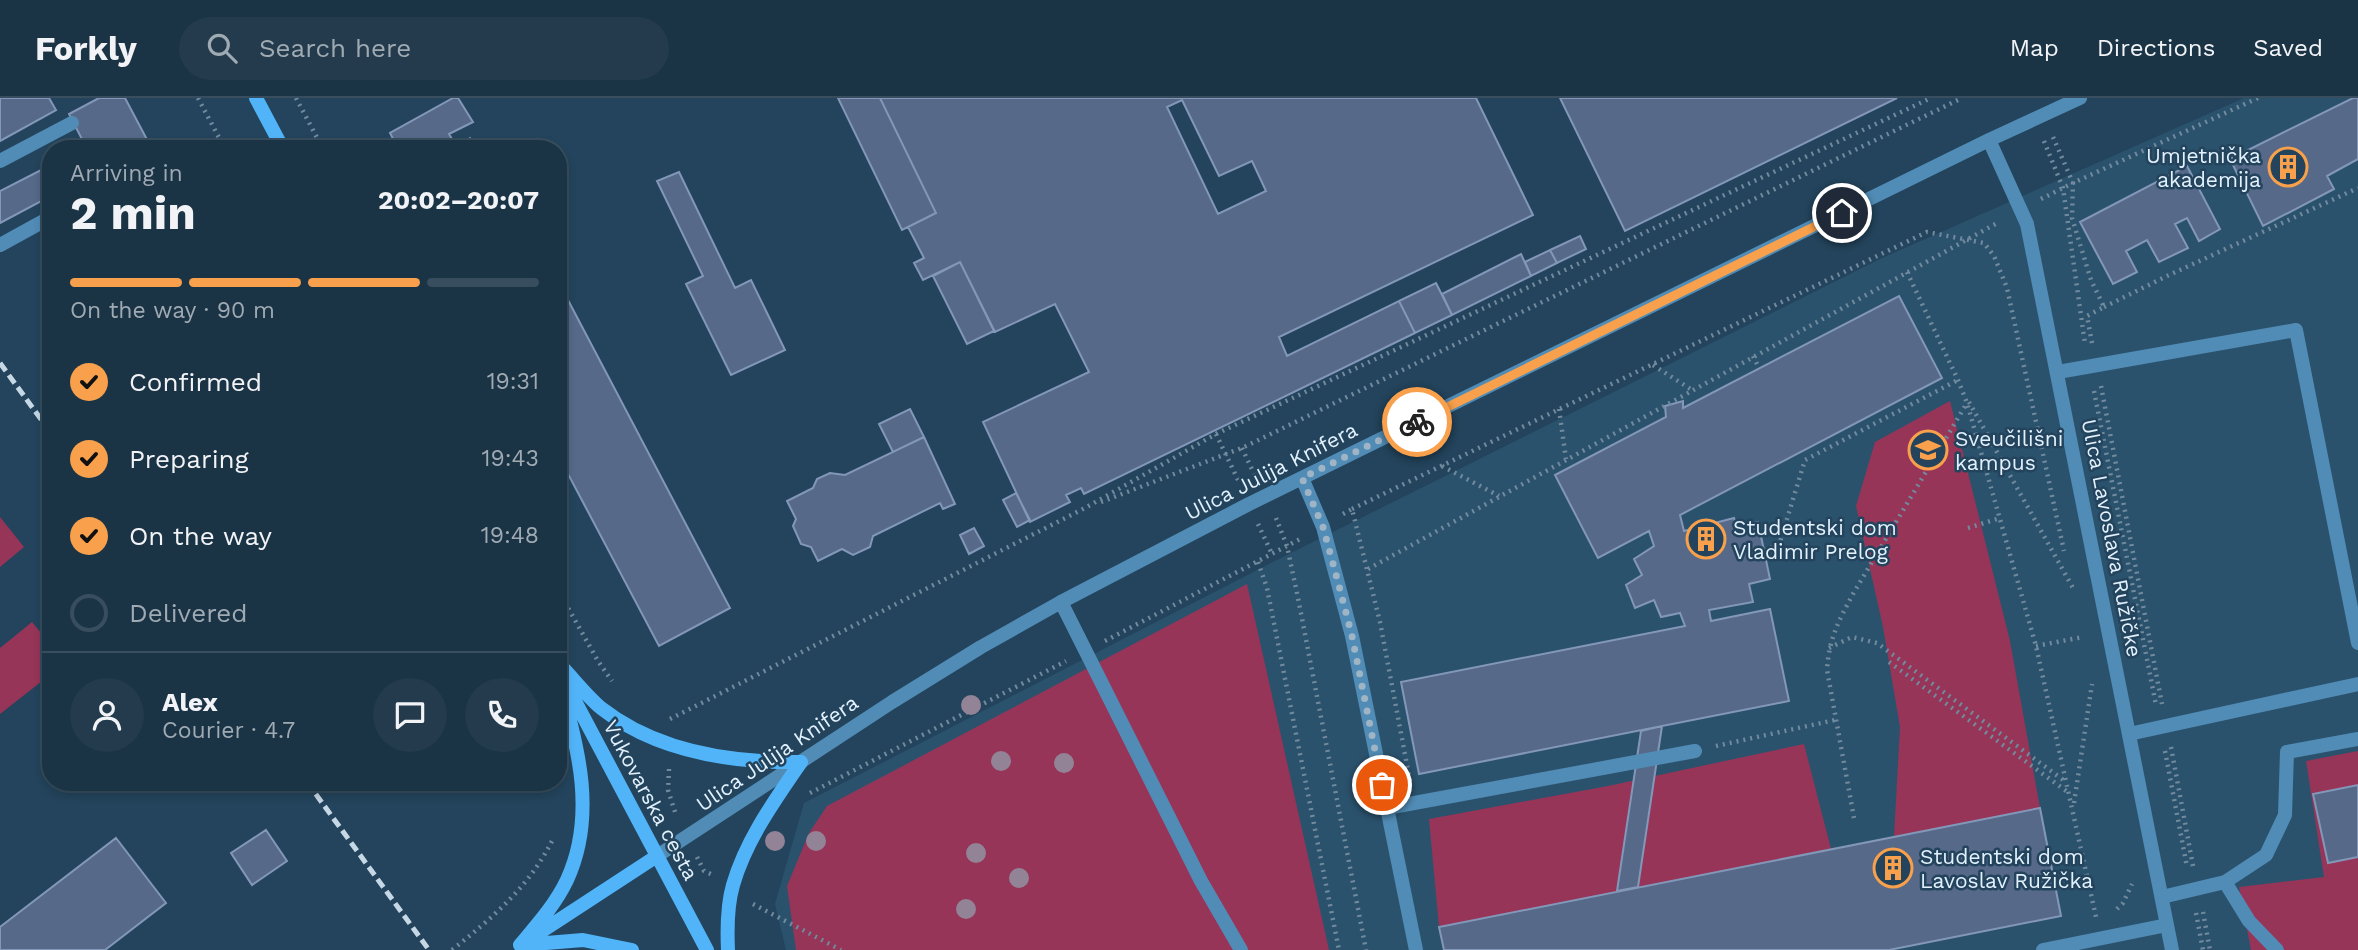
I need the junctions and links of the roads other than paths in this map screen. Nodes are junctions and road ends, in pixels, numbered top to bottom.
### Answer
1 (256, 98) edge
2 (2080, 98) edge
3 (72, 123) dead end
4 (278, 140) edge
5 (1989, 140) junction
6 (0, 161) edge
7 (42, 221) edge
8 (0, 245) edge
9 (2058, 372) junction
10 (1302, 478) junction
11 (1061, 602) junction
12 (2358, 643) edge
13 (567, 673) edge
14 (2358, 684) edge
15 (567, 686) edge
16 (567, 712) edge
17 (2129, 734) junction
18 (2358, 739) edge
19 (1695, 751) road end
20 (801, 762) junction
21 (1387, 808) junction
22 (657, 856) junction
23 (2225, 883) junction
24 (2162, 897) junction
25 (2167, 925) junction
26 (517, 948) edge
27 (632, 950) edge
28 (707, 950) edge
29 (727, 950) edge
30 (1241, 950) edge
31 (1416, 950) edge
32 (2043, 950) edge
33 (2172, 950) edge
34 (2277, 950) edge

1 - 4 main road
2 - 5 street, Ulica Julija Knifera
3 - 6 street
5 - 9 street, Ulica Lavoslava Ružičke
5 - 10 street, Ulica Julija Knifera
7 - 8 street
9 - 12 street
9 - 17 street, Ulica Lavoslava Ružičke
10 - 11 street, Ulica Julija Knifera
10 - 21 street
11 - 20 street, Ulica Julija Knifera
11 - 30 street
13 - 20 main road
14 - 17 street
15 - 22 main road, Vukovarska cesta
16 - 26 main road
17 - 24 street, Ulica Lavoslava Ružičke
18 - 23 street
19 - 21 street
20 - 22 street, Ulica Julija Knifera
20 - 29 main road
21 - 31 street
22 - 26 main road
22 - 28 main road, Vukovarska cesta
23 - 24 street
23 - 34 street
24 - 25 street, Ulica Lavoslava Ružičke
25 - 32 street
25 - 33 street, Ulica Lavoslava Ružičke
26 - 27 main road

